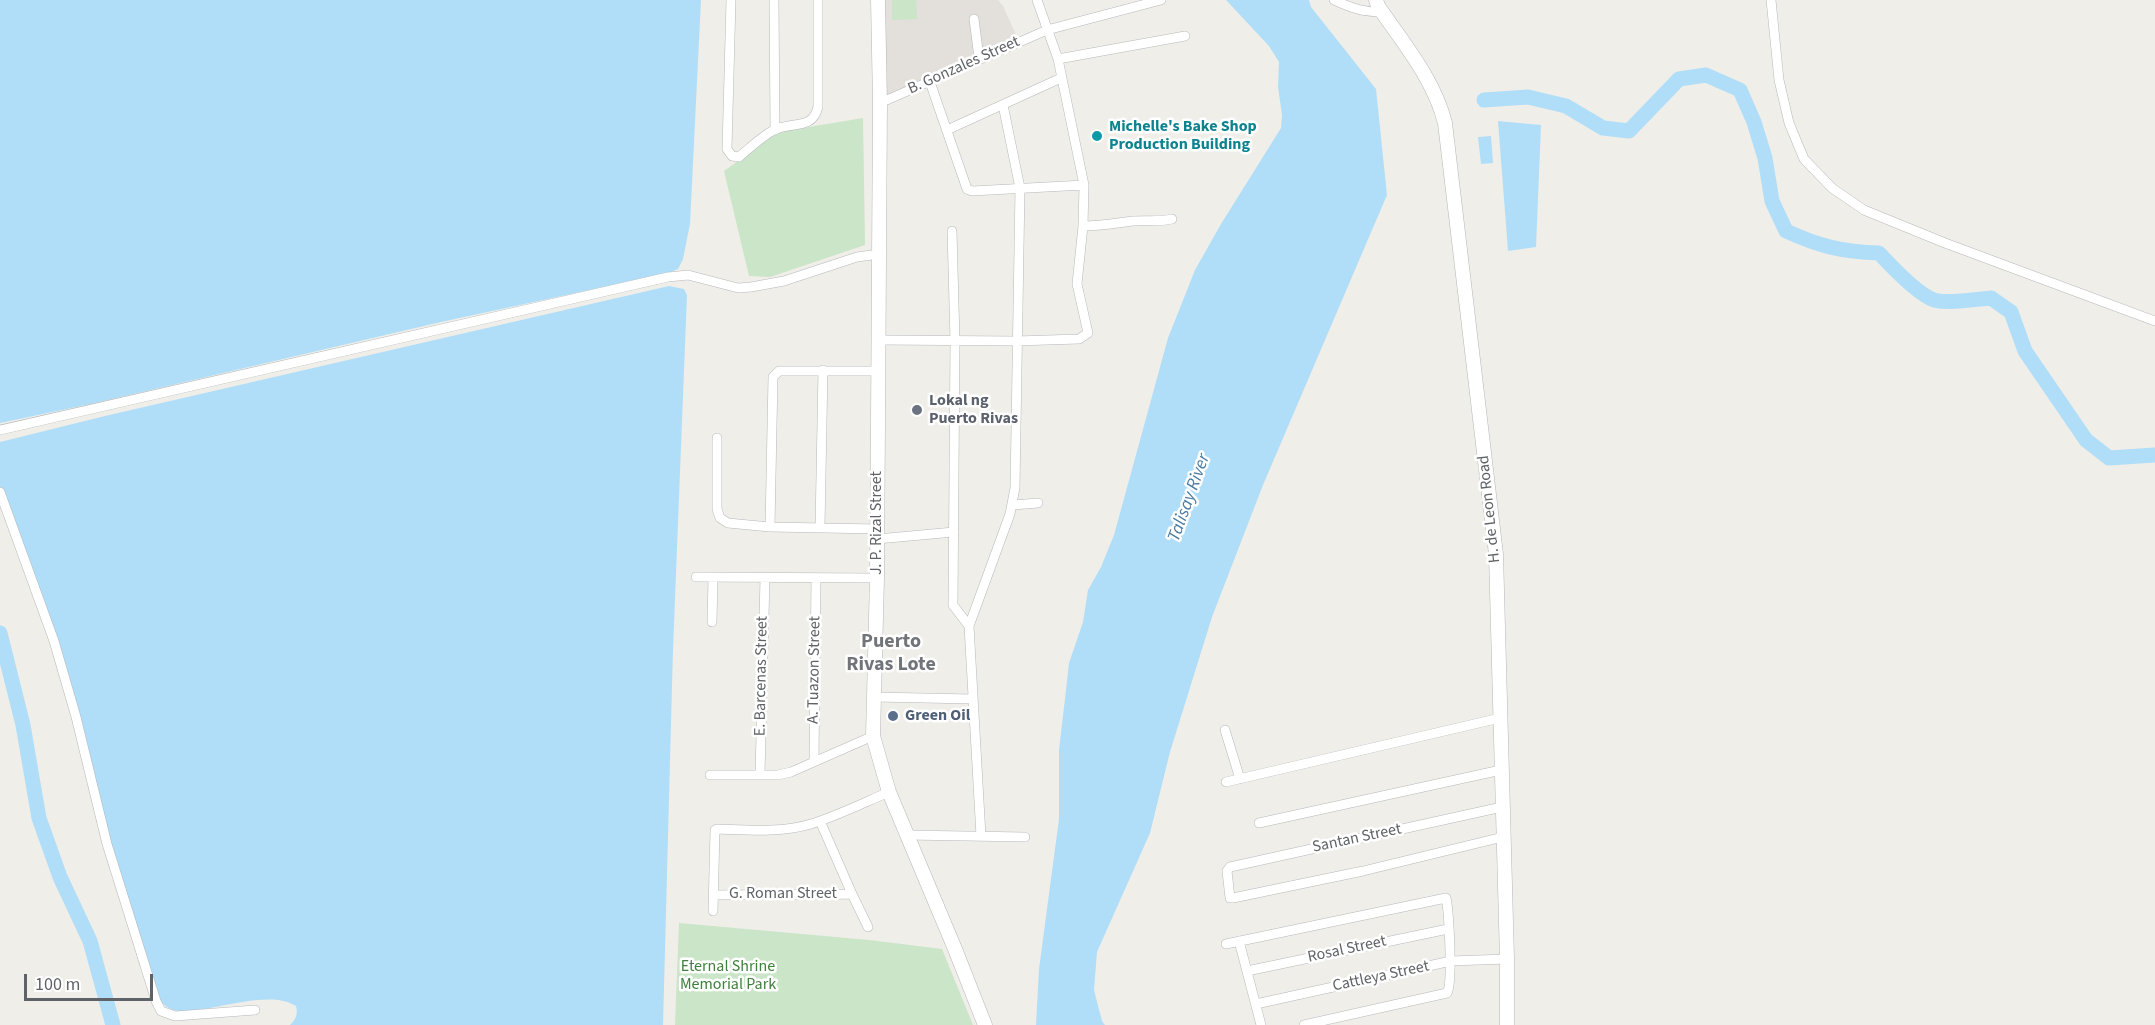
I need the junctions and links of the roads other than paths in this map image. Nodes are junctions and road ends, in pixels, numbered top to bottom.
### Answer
1 (731, 0) edge
2 (774, 0) edge
3 (818, 0) edge
4 (878, 0) edge
5 (1037, 0) edge
6 (1161, 0) edge
7 (1334, 0) edge
8 (1771, 0) edge
9 (1379, 6) edge
10 (974, 19) dead end
11 (1047, 30) junction
12 (1185, 36) dead end
13 (980, 58) junction
14 (1058, 59) junction
15 (1061, 78) junction
16 (930, 82) junction
17 (880, 103) junction
18 (1003, 105) junction
19 (775, 130) junction
20 (947, 130) junction
21 (1084, 184) junction
22 (1020, 188) junction
23 (1172, 219) dead end
24 (1083, 226) junction
25 (952, 231) dead end
26 (879, 254) junction
27 (2155, 321) edge
28 (879, 340) junction
29 (955, 341) junction
30 (1016, 341) junction
31 (823, 370) junction
32 (877, 371) junction
33 (0, 430) edge
34 (717, 438) dead end
35 (0, 492) edge
36 (1038, 503) dead end
37 (1013, 506) junction
38 (770, 527) junction
39 (820, 527) junction
40 (954, 532) junction
41 (878, 534) junction
42 (696, 578) dead end
43 (712, 578) junction
44 (765, 578) junction
45 (816, 578) junction
46 (877, 578) junction
47 (712, 622) dead end
48 (969, 626) junction
49 (875, 697) junction
50 (972, 699) junction
51 (1500, 718) junction
52 (1226, 730) dead end
53 (873, 736) junction
54 (814, 761) junction
55 (1501, 770) junction
56 (760, 774) junction
57 (710, 775) dead end
58 (1240, 779) junction
59 (1226, 782) dead end
60 (889, 792) junction
61 (1502, 807) junction
62 (820, 821) junction
63 (1259, 823) dead end
64 (906, 834) junction
65 (981, 836) junction
66 (1025, 837) dead end
67 (1503, 837) junction
68 (852, 894) junction
69 (714, 895) junction
70 (713, 911) dead end
71 (868, 927) dead end
72 (1448, 929) junction
73 (1239, 941) junction
74 (1227, 944) dead end
75 (1507, 959) junction
76 (1451, 961) junction
77 (1247, 972) junction
78 (1256, 1004) junction
79 (255, 1010) dead end
80 (985, 1025) edge
81 (1261, 1025) edge
82 (1304, 1025) edge
83 (1507, 1025) edge

1 - 19 street
2 - 19 street
3 - 19 street
4 - 17 street, J. P. Rizal Street
5 - 11 street
6 - 11 street, B. Gonzales Street
7 - 9 street
8 - 27 street
9 - 51 street, H. de Leon Road
10 - 13 street
11 - 13 street, B. Gonzales Street
11 - 14 street
12 - 14 street
13 - 16 street, B. Gonzales Street
14 - 15 street
15 - 18 street
15 - 21 street
16 - 17 street, B. Gonzales Street
16 - 20 street
17 - 26 street, J. P. Rizal Street
18 - 20 street
18 - 22 street
20 - 22 street
21 - 22 street
21 - 24 street
22 - 30 street
23 - 24 street
24 - 30 street
25 - 29 street
26 - 28 street, J. P. Rizal Street
26 - 33 street
28 - 29 street
28 - 32 street, J. P. Rizal Street
29 - 30 street
29 - 40 street
30 - 37 street
31 - 32 street
31 - 38 street
31 - 39 street
32 - 41 street, J. P. Rizal Street
34 - 38 street
35 - 79 street
36 - 37 street
37 - 48 street
38 - 39 street
39 - 41 street
40 - 41 street
40 - 48 street
41 - 46 street, J. P. Rizal Street
42 - 43 street
43 - 44 street
43 - 47 street
44 - 45 street
44 - 56 street, E. Barcenas Street
45 - 46 street
45 - 54 street, A. Tuazon Street
46 - 49 street, J. P. Rizal Street
48 - 50 street
49 - 50 street
49 - 53 street, J. P. Rizal Street
50 - 65 street
51 - 55 street, H. de Leon Road
51 - 58 street
52 - 58 street
53 - 54 street
53 - 60 street, J. P. Rizal Street
54 - 56 street
55 - 61 street, H. de Leon Road
55 - 63 street
56 - 57 street
58 - 59 street
60 - 62 street
60 - 64 street, J. P. Rizal Street
61 - 67 street, H. de Leon Road
61 - 67 street, Santan Street
62 - 68 street
62 - 69 street
64 - 65 street
64 - 80 street, J. P. Rizal Street
65 - 66 street
67 - 75 street, H. de Leon Road
68 - 69 street, G. Roman Street
68 - 71 street
69 - 70 street
72 - 73 street
72 - 76 street
72 - 77 street, Rosal Street
73 - 74 street
73 - 77 street
75 - 76 street, Cattleya Street
75 - 83 street, H. de Leon Road
76 - 78 street, Cattleya Street
76 - 82 street
77 - 78 street
78 - 81 street

